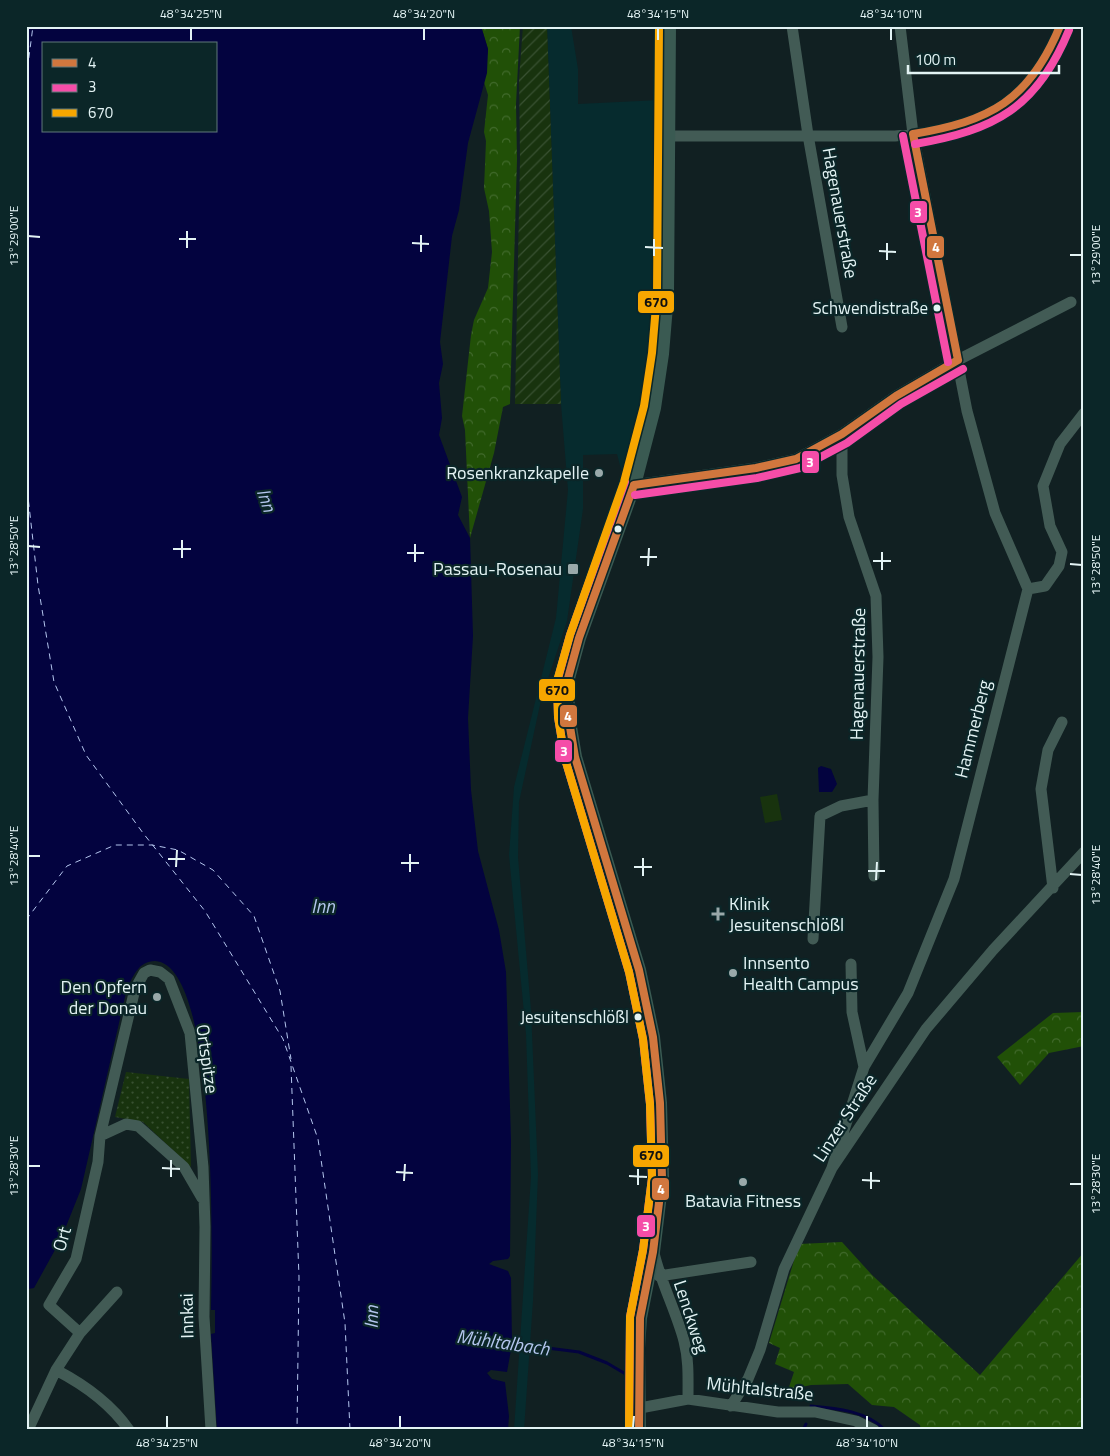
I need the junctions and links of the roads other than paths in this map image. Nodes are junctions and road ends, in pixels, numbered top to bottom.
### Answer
1 (668, 26) edge
2 (792, 26) edge
3 (900, 26) edge
4 (1060, 26) edge
5 (913, 134) junction
6 (808, 135) junction
7 (668, 136) junction
8 (1071, 302) dead end
9 (842, 327) dead end
10 (958, 360) junction
11 (1084, 413) edge
12 (842, 434) junction
13 (634, 485) junction
14 (1028, 590) junction
15 (1062, 722) dead end
16 (873, 800) junction
17 (1084, 852) edge
18 (874, 876) dead end
19 (1053, 888) junction
20 (813, 939) dead end
21 (851, 964) dead end
22 (864, 1067) junction
23 (100, 1136) junction
24 (832, 1168) junction
25 (203, 1201) junction
26 (653, 1252) junction
27 (751, 1262) dead end
28 (660, 1276) junction
29 (117, 1292) dead end
30 (80, 1333) junction
31 (56, 1370) junction
32 (688, 1399) junction
33 (731, 1406) junction
34 (640, 1408) junction
35 (28, 1430) edge
36 (129, 1430) edge
37 (211, 1430) edge
38 (638, 1430) edge
39 (874, 1430) edge

1 - 7 main road
2 - 6 street, Hagenauerstraße
3 - 5 street
4 - 5 street
5 - 6 street
5 - 10 street
6 - 7 street
6 - 9 street, Hagenauerstraße
7 - 13 main road
8 - 10 street
10 - 12 street
10 - 14 street
11 - 14 street
12 - 13 street
12 - 16 street, Hagenauerstraße
13 - 26 main road
14 - 22 street, Hammerberg
15 - 19 street
16 - 18 street, Hagenauerstraße
16 - 20 street
17 - 19 street, Linzer Straße
19 - 24 street, Linzer Straße
21 - 22 street, Hammerberg
22 - 24 street, Hammerberg
23 - 25 street
23 - 25 street, Ortspitze
23 - 30 street, Ort
24 - 33 street, Linzer Straße
25 - 37 street, Innkai
26 - 28 street, Lenckweg
26 - 34 main road
27 - 28 street, Lenckweg
28 - 32 street, Lenckweg
29 - 30 street
30 - 31 street
31 - 35 street
31 - 36 street
32 - 33 street, Mühltalstraße
32 - 34 street, Mühltalstraße
33 - 39 street, Mühltalstraße
34 - 38 main road

